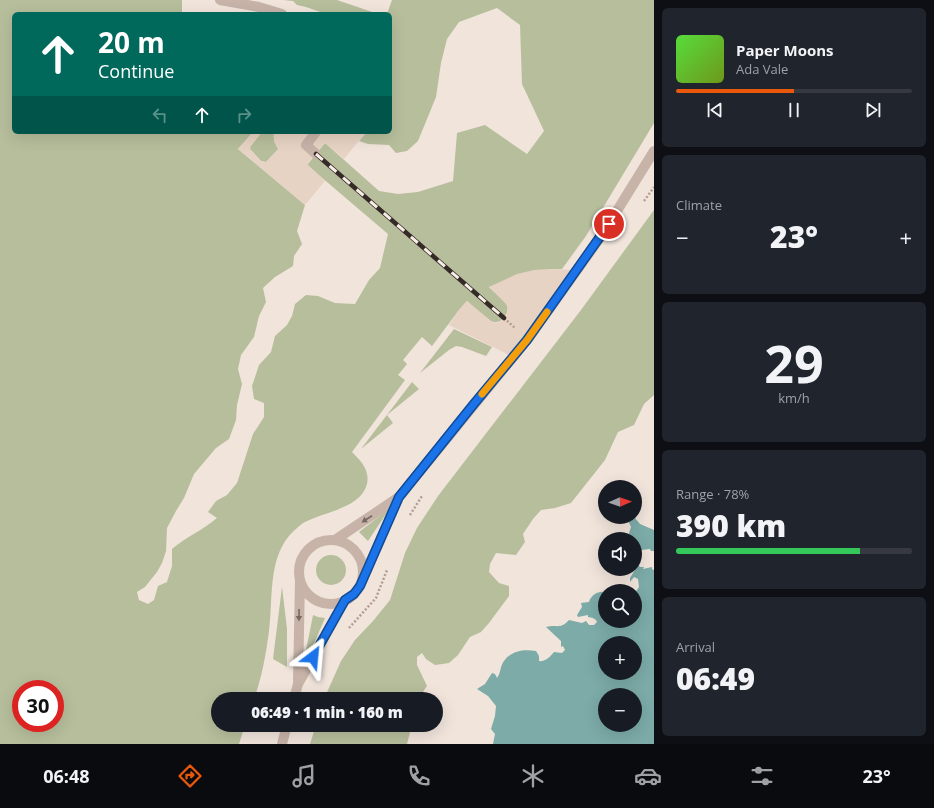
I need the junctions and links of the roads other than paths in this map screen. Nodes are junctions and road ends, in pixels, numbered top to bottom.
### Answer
1 (220, 0) edge
2 (275, 12) edge
3 (314, 134) edge
4 (654, 151) edge
5 (316, 154) dead end
6 (399, 497) junction
7 (335, 540) junction
8 (300, 576) junction
9 (360, 586) junction
10 (345, 600) junction
11 (298, 684) junction
12 (296, 692) edge
13 (285, 732) edge
14 (282, 744) edge

1 - 2 street
3 - 5 street
4 - 6 street
6 -> 7 street
6 - 9 street
7 - 8 street
7 - 9 street
8 - 10 street
8 -> 11 street
9 - 10 street
10 - 11 street
11 - 12 street
13 - 14 street

